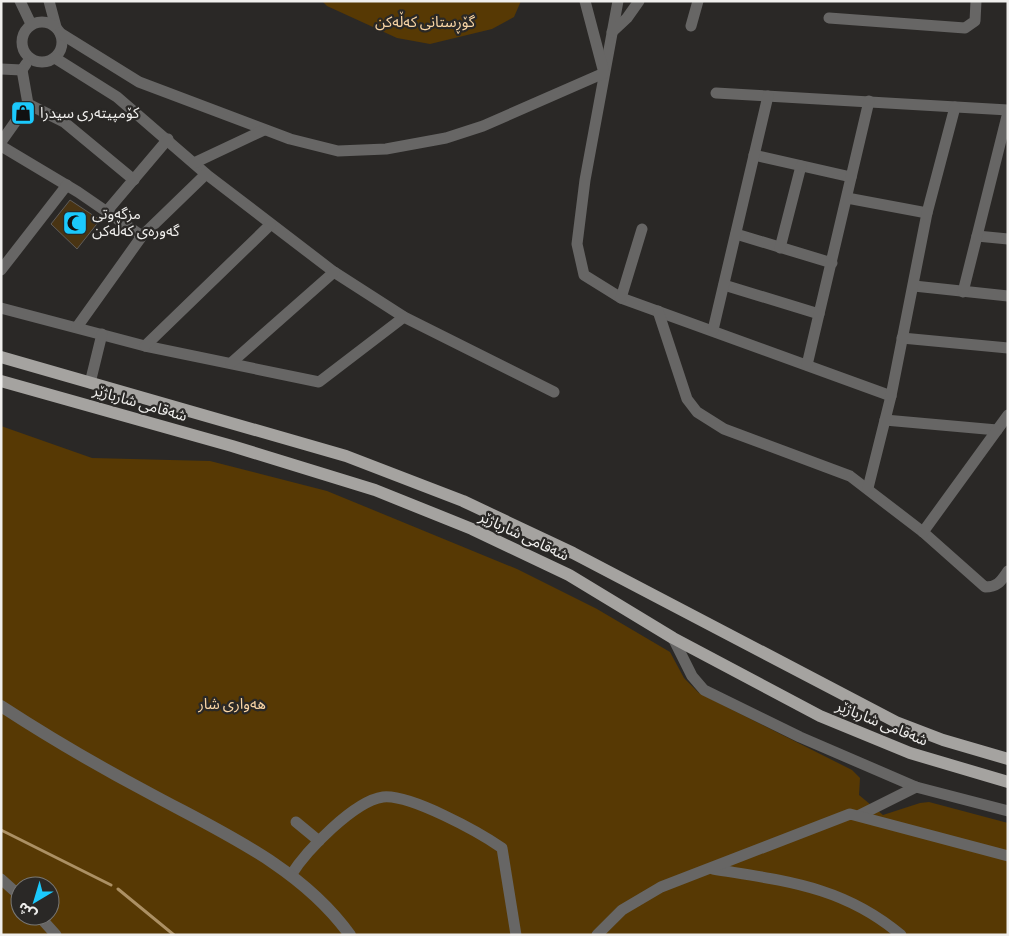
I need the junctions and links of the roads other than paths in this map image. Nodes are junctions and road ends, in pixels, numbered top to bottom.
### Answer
1 (20, 1) edge
2 (49, 1) edge
3 (585, 1) edge
4 (618, 1) edge
5 (639, 1) edge
6 (698, 1) edge
7 (976, 1) edge
8 (829, 18) dead end
9 (31, 24) junction
10 (692, 26) dead end
11 (58, 30) junction
12 (612, 32) junction
13 (30, 58) junction
14 (55, 58) junction
15 (1, 69) edge
16 (22, 70) junction
17 (604, 73) junction
18 (716, 93) dead end
19 (768, 96) junction
20 (869, 101) junction
21 (28, 104) junction
22 (955, 107) junction
23 (1008, 111) edge
24 (264, 130) junction
25 (168, 140) junction
26 (1, 142) edge
27 (1, 146) edge
28 (754, 155) junction
29 (194, 163) junction
30 (802, 166) junction
31 (206, 174) junction
32 (851, 177) junction
33 (134, 180) junction
34 (67, 185) junction
35 (847, 198) junction
36 (107, 210) junction
37 (927, 213) junction
38 (270, 225) junction
39 (642, 229) dead end
40 (736, 234) junction
41 (142, 236) junction
42 (978, 236) junction
43 (1008, 239) edge
44 (780, 248) junction
45 (832, 264) junction
46 (1, 270) edge
47 (334, 272) junction
48 (724, 285) junction
49 (914, 286) junction
50 (963, 292) junction
51 (1008, 296) edge
52 (621, 298) junction
53 (1, 308) edge
54 (658, 311) junction
55 (819, 314) junction
56 (404, 317) junction
57 (77, 327) junction
58 (713, 330) junction
59 (102, 334) junction
60 (902, 338) junction
61 (145, 346) junction
62 (1008, 348) edge
63 (1, 357) edge
64 (231, 363) junction
65 (807, 365) junction
66 (1, 381) edge
67 (90, 383) junction
68 (554, 392) dead end
69 (890, 396) junction
70 (1008, 415) edge
71 (885, 420) junction
72 (997, 430) junction
73 (868, 488) junction
74 (497, 518) junction
75 (924, 532) junction
76 (489, 537) junction
77 (1008, 571) edge
78 (673, 638) junction
79 (1, 706) edge
80 (1008, 759) edge
81 (1008, 782) edge
82 (916, 788) junction
83 (1008, 811) edge
84 (860, 815) junction
85 (296, 822) dead end
86 (319, 842) junction
87 (1008, 856) edge
88 (711, 869) junction
89 (291, 875) junction
90 (350, 935) edge
91 (516, 935) edge
92 (597, 935) edge
93 (901, 935) edge

1 - 9 street
2 - 11 street
3 - 17 street
4 - 12 street
5 - 12 street
6 - 10 street
7 - 8 street
9 - 11 street
9 - 13 street
11 - 14 street
11 - 24 street
12 - 17 street
13 - 14 street
13 - 16 street
14 - 25 street
15 - 16 street
16 - 21 street
17 - 24 street
17 - 52 street
18 - 19 street
19 - 20 street
19 - 28 street
20 - 22 street
20 - 32 street
21 - 26 street
21 - 33 street
22 - 23 street
22 - 37 street
23 - 42 street
24 - 29 street
25 - 29 street
25 - 33 street
27 - 34 street
28 - 30 street
28 - 40 street
29 - 31 street
30 - 32 street
30 - 44 street
31 - 38 street
31 - 41 street
32 - 35 street
33 - 36 street
34 - 36 street
34 - 46 street
35 - 37 street
35 - 45 street
36 - 41 street
37 - 49 street
38 - 47 street
38 - 61 street
39 - 52 street
40 - 44 street
40 - 48 street
41 - 57 street
42 - 43 street
42 - 50 street
44 - 45 street
45 - 55 street
47 - 56 street
47 - 64 street
48 - 55 street
48 - 58 street
49 - 50 street
49 - 60 street
50 - 51 street
52 - 54 street
53 - 57 street
54 - 58 street
54 - 73 street
55 - 65 street
56 - 64 street
56 - 68 street
57 - 59 street
58 - 65 street
59 - 61 street
59 - 67 street
60 - 62 street
60 - 69 street
61 - 64 street
63 - 67 main road, شەقامی شارباژێر
65 - 69 street
66 - 76 main road, شەقامی شارباژێر
67 - 74 main road, شەقامی شارباژێر
69 - 71 street
70 - 72 street
71 - 72 street
71 - 73 street
72 - 75 street
73 - 75 street
74 - 76 main road
74 - 80 main road, شەقامی شارباژێر
75 - 77 street
76 - 78 main road, شەقامی شارباژێر
78 - 81 main road, شەقامی شارباژێر
78 - 82 street
79 - 89 street
82 - 83 street
82 - 84 street
84 - 87 street
84 - 88 street
85 - 86 street
86 - 89 street
86 - 91 street
88 - 92 street
88 - 93 street
89 - 90 street

